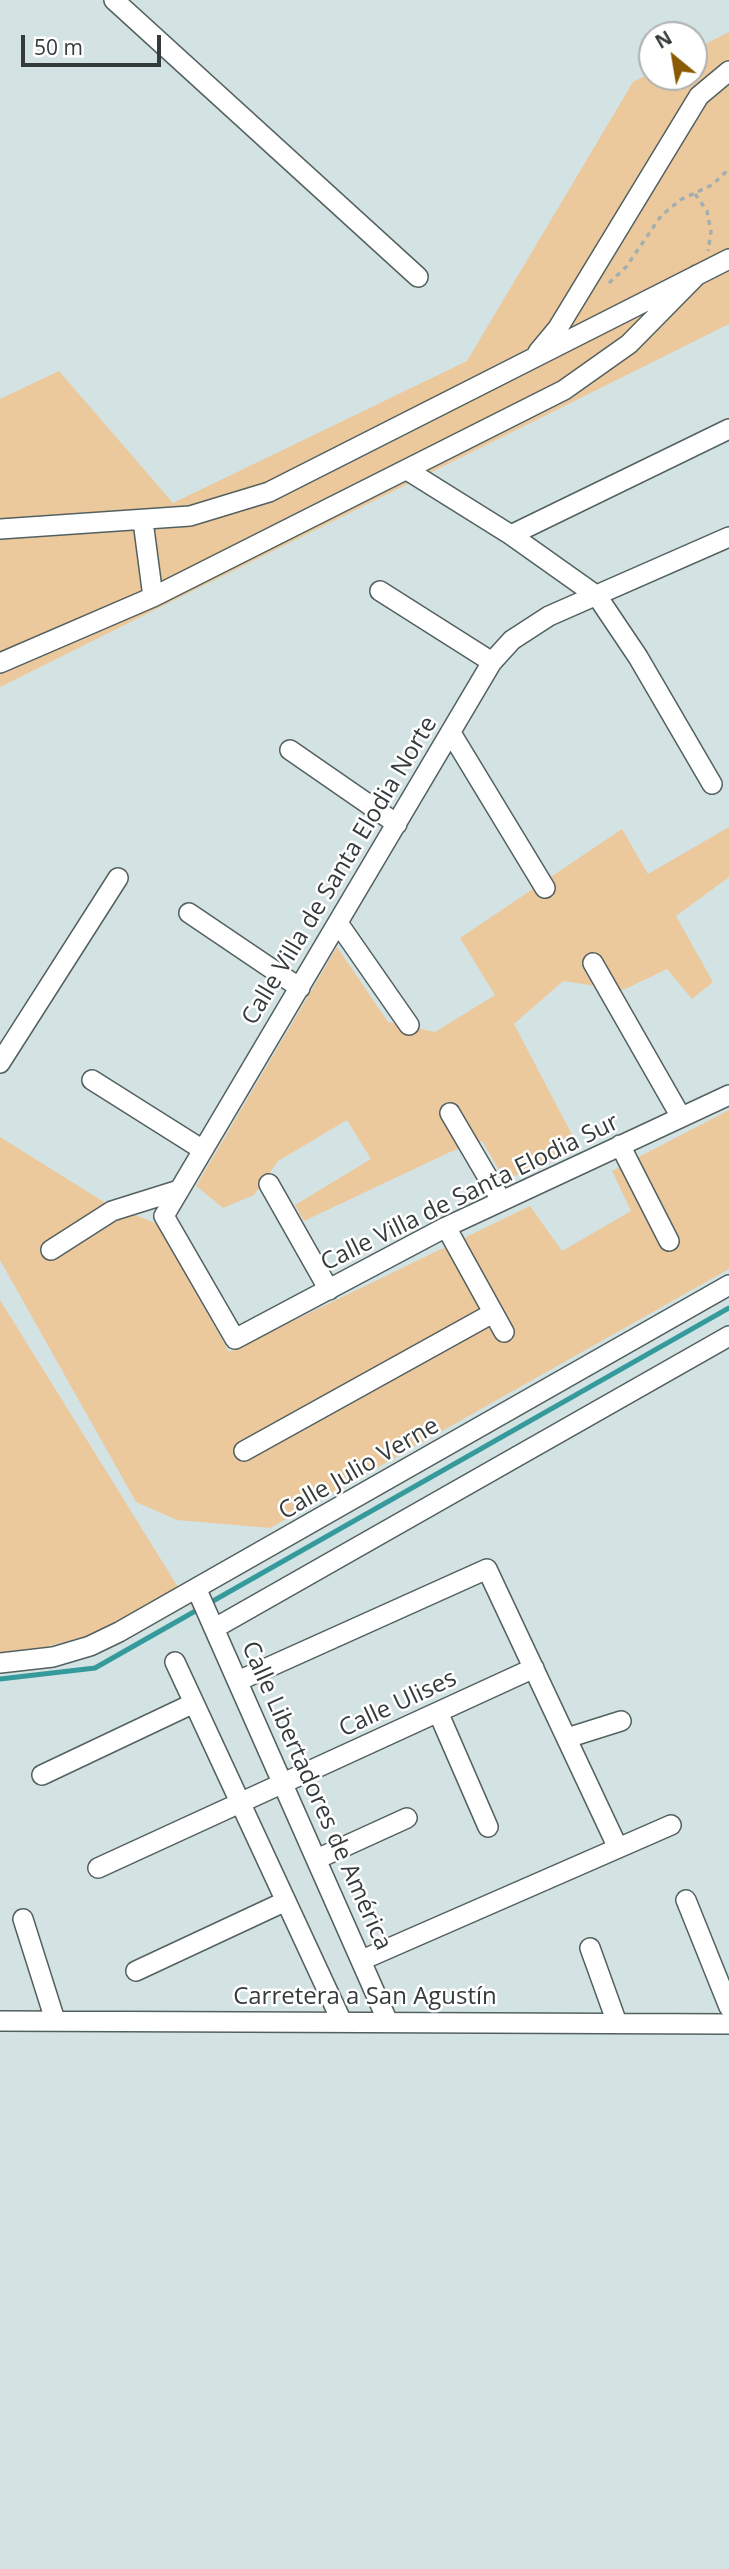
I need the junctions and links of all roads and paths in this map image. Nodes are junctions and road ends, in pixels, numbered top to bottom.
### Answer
1 (114, 0) edge
2 (729, 71) edge
3 (729, 169) edge
4 (695, 194) junction
5 (729, 259) edge
6 (697, 275) junction
7 (418, 277) dead end
8 (608, 284) dead end
9 (532, 359) junction
10 (729, 429) edge
11 (407, 470) junction
12 (143, 521) junction
13 (0, 529) edge
14 (511, 535) junction
15 (729, 537) edge
16 (380, 591) dead end
17 (597, 596) junction
18 (153, 597) junction
19 (492, 662) junction
20 (0, 663) edge
21 (451, 733) junction
22 (290, 750) dead end
23 (712, 784) dead end
24 (397, 824) junction
25 (118, 878) dead end
26 (545, 888) dead end
27 (189, 913) dead end
28 (338, 923) junction
29 (593, 963) dead end
30 (300, 988) junction
31 (409, 1025) dead end
32 (0, 1063) edge
33 (92, 1080) dead end
34 (729, 1095) edge
35 (450, 1113) dead end
36 (681, 1117) junction
37 (620, 1145) junction
38 (203, 1150) junction
39 (269, 1184) dead end
40 (180, 1190) junction
41 (501, 1200) junction
42 (446, 1227) junction
43 (668, 1241) dead end
44 (51, 1250) dead end
45 (729, 1284) edge
46 (329, 1290) junction
47 (493, 1313) junction
48 (504, 1332) dead end
49 (729, 1336) edge
50 (235, 1339) joint
51 (244, 1451) dead end
52 (205, 1608) junction
53 (176, 1662) dead end
54 (0, 1663) edge
55 (534, 1668) junction
56 (238, 1681) junction
57 (194, 1703) junction
58 (438, 1712) junction
59 (621, 1721) dead end
60 (567, 1738) junction
61 (42, 1775) dead end
62 (284, 1783) junction
63 (241, 1803) junction
64 (407, 1818) dead end
65 (671, 1825) dead end
66 (488, 1827) dead end
67 (618, 1848) junction
68 (317, 1859) junction
69 (98, 1868) dead end
70 (686, 1900) dead end
71 (286, 1901) junction
72 (23, 1919) dead end
73 (590, 1948) dead end
74 (362, 1960) junction
75 (136, 1971) dead end
76 (729, 2007) edge
77 (55, 2020) junction
78 (0, 2021) edge
79 (342, 2022) junction
80 (388, 2022) junction
81 (617, 2023) junction
82 (729, 2024) edge

1 - 7 street
2 - 9 street
3 - 4 path
4 - 6 path
4 - 8 path
5 - 6 street
6 - 9 street
6 - 11 street
9 - 12 street
10 - 14 street
11 - 14 street
11 - 18 street
12 - 13 street
12 - 18 street
14 - 17 street
15 - 17 street, Calle Villa de Santa Elodia Norte
16 - 19 street
17 - 19 street, Calle Villa de Santa Elodia Norte
17 - 23 street
18 - 20 street
19 - 21 street, Calle Villa de Santa Elodia Norte
21 - 24 street, Calle Villa de Santa Elodia Norte
21 - 26 street
22 - 24 street
24 - 28 street, Calle Villa de Santa Elodia Norte
25 - 32 street
27 - 30 street
28 - 30 street, Calle Villa de Santa Elodia Norte
28 - 31 street
29 - 36 street
30 - 38 street, Calle Villa de Santa Elodia Norte
33 - 38 street
34 - 36 street, Calle Villa de Santa Elodia Sur
35 - 41 street
36 - 37 street, Calle Villa de Santa Elodia Sur
37 - 41 street, Calle Villa de Santa Elodia Sur
37 - 43 street
38 - 40 street, Calle Villa de Santa Elodia Norte
39 - 46 street
40 - 44 street
40 - 50 street, Calle Villa de Santa Elodia Norte
41 - 42 street, Calle Villa de Santa Elodia Sur
42 - 46 street, Calle Villa de Santa Elodia Sur
42 - 47 street
45 - 52 street, Calle Julio Verne
46 - 50 street, Calle Villa de Santa Elodia Sur
47 - 48 street
47 - 51 street
49 - 52 street
52 - 54 street, Calle Julio Verne
52 - 56 street, Calle Libertadores de América
53 - 57 street
55 - 56 street
55 - 58 street, Calle Ulises
55 - 60 street
56 - 62 street, Calle Libertadores de América
57 - 61 street
57 - 63 street
58 - 62 street, Calle Ulises
58 - 66 street
59 - 60 street
60 - 67 street
62 - 63 street, Calle Ulises
62 - 68 street, Calle Libertadores de América
63 - 69 street, Calle Ulises
63 - 71 street
64 - 68 street
65 - 67 street
67 - 74 street
68 - 74 street, Calle Libertadores de América
70 - 76 street
71 - 75 street
71 - 79 street
72 - 77 street
73 - 81 street
74 - 80 street, Calle Libertadores de América
77 - 78 street, Carretera a San Agustín
77 - 79 street, Carretera a San Agustín
79 - 80 street, Carretera a San Agustín
80 - 81 street, Carretera a San Agustín
81 - 82 street, Carretera a San Agustín

